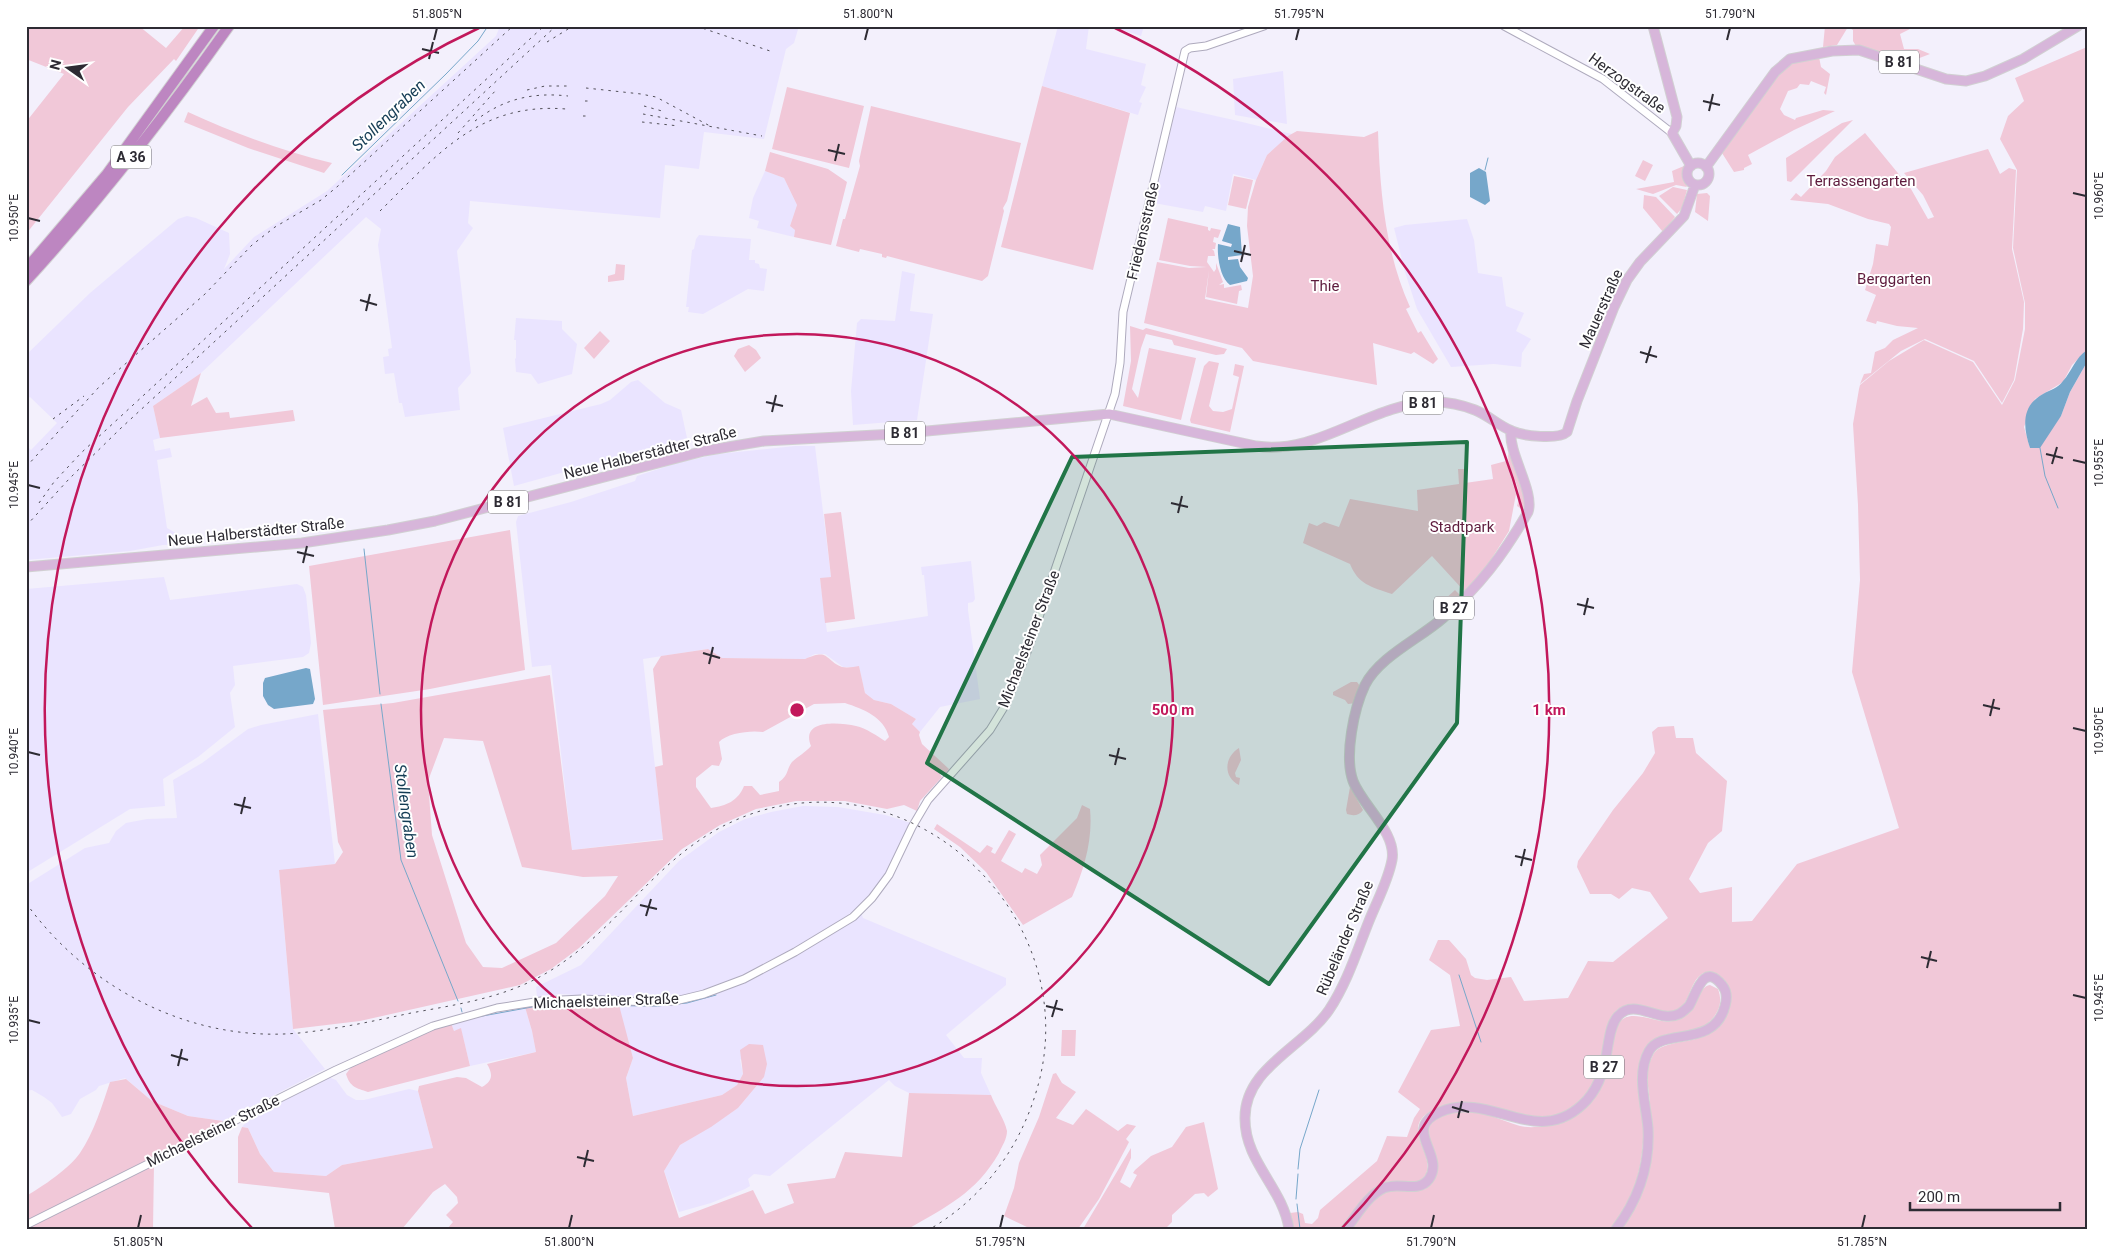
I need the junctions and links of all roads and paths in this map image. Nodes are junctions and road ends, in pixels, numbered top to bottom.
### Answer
1 (214, 26) edge
2 (229, 26) edge
3 (1264, 26) edge
4 (1504, 26) edge
5 (1653, 26) edge
6 (2078, 26) edge
7 (1672, 133) junction
8 (1691, 166) junction
9 (1706, 167) junction
10 (1695, 185) junction
11 (26, 269) edge
12 (26, 282) edge
13 (1109, 414) junction
14 (1511, 431) junction
15 (1567, 432) joint
16 (26, 567) edge
17 (26, 1226) edge
18 (1289, 1229) edge
19 (1346, 1229) edge
20 (1616, 1229) edge

1 - 11 highway, A 36
2 - 12 highway, A 36
3 - 13 street, Friedensstraße
4 - 7 street, Herzogstraße
5 - 7 main road
6 - 9 main road, B 81
7 - 8 main road, Herzogstraße
8 - 9 main road
8 - 10 main road
9 - 10 main road
10 - 15 main road, Mauerstraße
13 - 14 main road, Neue Halberstädter Straße / B 81
13 - 16 main road, Neue Halberstädter Straße / B 81
13 - 17 street, Michaelsteiner Straße
14 - 15 main road, Neue Halberstädter Straße
14 - 18 main road, Rübeländer Straße / B 27
19 - 20 main road, B 27

